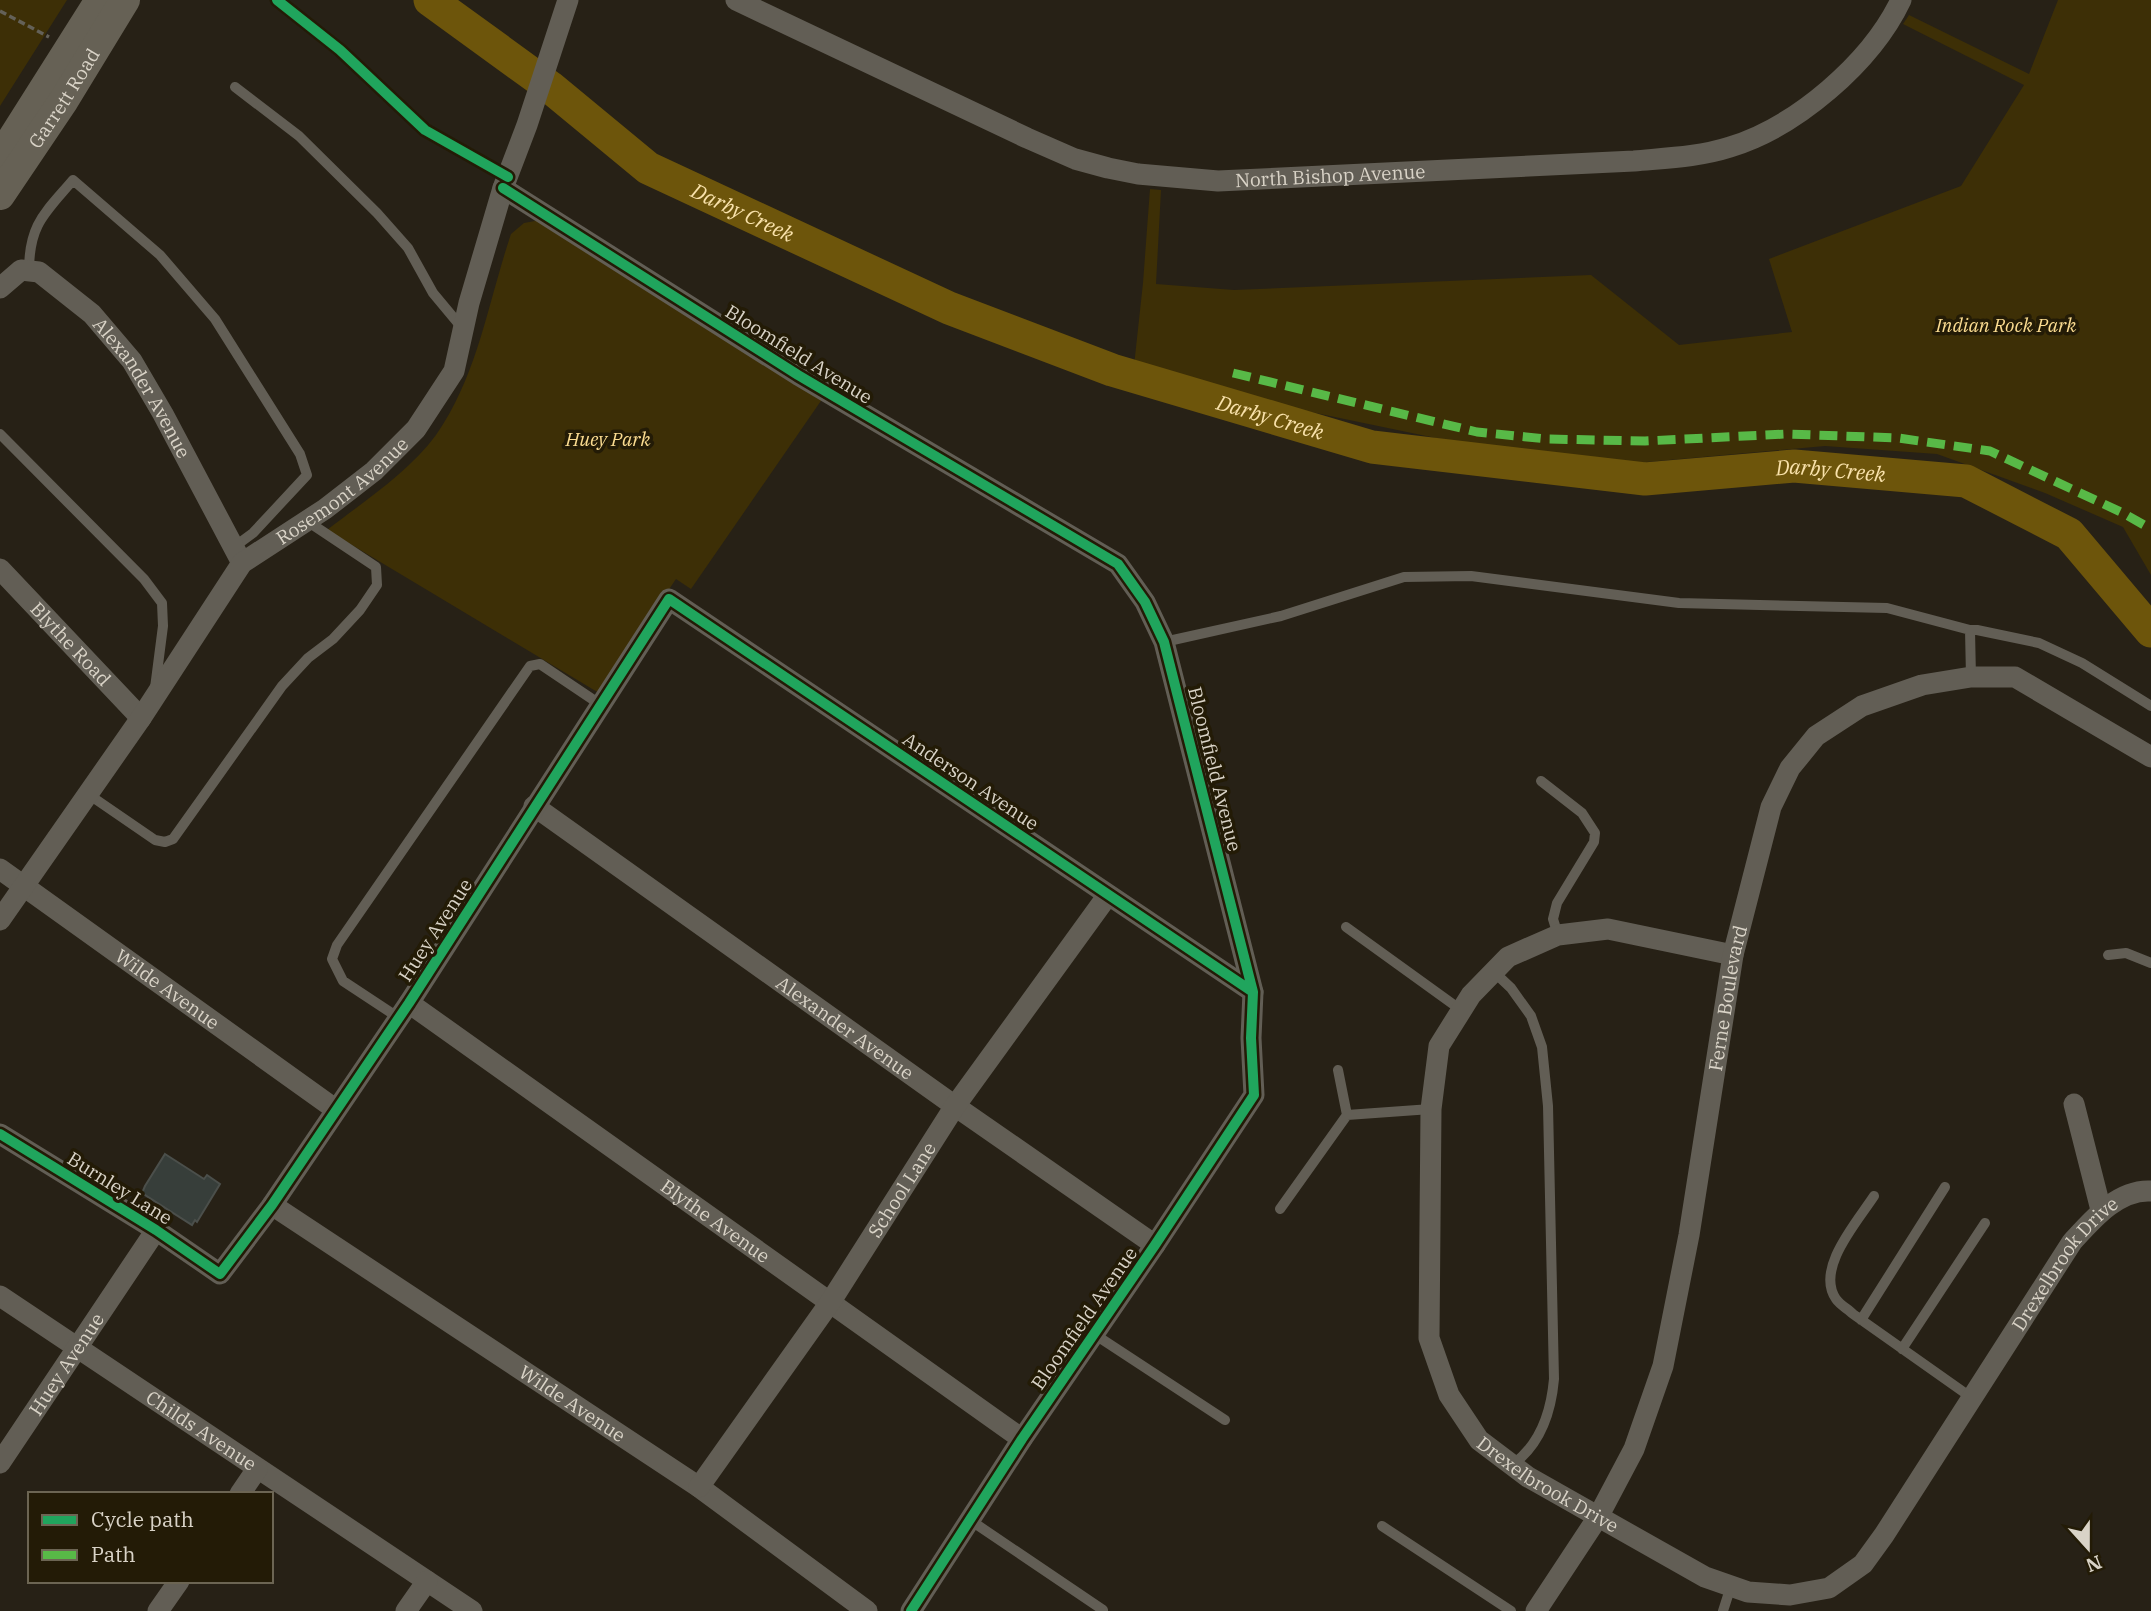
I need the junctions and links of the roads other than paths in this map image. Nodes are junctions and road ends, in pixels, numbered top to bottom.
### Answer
1 (100, 0) edge
2 (125, 0) edge
3 (568, 0) edge
4 (736, 0) edge
5 (1901, 0) edge
6 (235, 87) dead end
7 (0, 158) edge
8 (503, 188) junction
9 (0, 195) edge
10 (29, 271) junction
11 (0, 288) edge
12 (463, 329) junction
13 (0, 434) edge
14 (307, 521) junction
15 (238, 555) junction
16 (0, 569) edge
17 (669, 599) joint
18 (1970, 630) junction
19 (1164, 642) junction
20 (1971, 677) junction
21 (154, 698) junction
22 (601, 705) junction
23 (2151, 706) edge
24 (141, 718) junction
25 (2151, 757) edge
26 (1541, 781) dead end
27 (88, 794) junction
28 (534, 806) junction
29 (0, 869) edge
30 (24, 886) junction
31 (1108, 895) junction
32 (0, 920) edge
33 (1346, 927) dead end
34 (1558, 935) junction
35 (1733, 954) junction
36 (2108, 956) dead end
37 (2151, 963) edge
38 (1493, 971) junction
39 (1253, 992) junction
40 (404, 1010) junction
41 (1461, 1010) junction
42 (1338, 1070) dead end
43 (2074, 1104) dead end
44 (955, 1106) junction
45 (335, 1109) junction
46 (1432, 1109) junction
47 (1347, 1115) junction
48 (0, 1134) edge
49 (1945, 1187) dead end
50 (2151, 1191) edge
51 (1874, 1196) dead end
52 (272, 1205) junction
53 (1280, 1209) dead end
54 (2101, 1210) junction
55 (1985, 1223) dead end
56 (156, 1230) junction
57 (1156, 1245) junction
58 (220, 1274) joint
59 (0, 1296) edge
60 (831, 1301) junction
61 (1861, 1320) junction
62 (1094, 1334) junction
63 (77, 1346) junction
64 (1902, 1349) junction
65 (1972, 1398) junction
66 (1225, 1420) dead end
67 (1022, 1439) junction
68 (0, 1463) edge
69 (1512, 1465) junction
70 (257, 1469) junction
71 (699, 1487) junction
72 (241, 1492) edge
73 (1598, 1517) junction
74 (970, 1520) junction
75 (1382, 1526) dead end
76 (427, 1581) junction
77 (178, 1583) edge
78 (1731, 1586) junction
79 (1104, 1610) edge
80 (158, 1611) edge
81 (406, 1611) edge
82 (472, 1611) edge
83 (867, 1611) edge
84 (911, 1611) edge
85 (1511, 1611) edge
86 (1536, 1611) edge
87 (1723, 1611) edge

1 - 7 main road, Garrett Road
2 - 9 main road, Garrett Road
3 - 8 street, Rosemont Avenue
4 - 5 street, North Bishop Avenue
6 - 12 lane
8 - 12 street, Rosemont Avenue
8 - 19 street, Bloomfield Avenue
10 - 11 street
10 - 15 street, Alexander Avenue
10 - 15 lane
12 - 14 street, Rosemont Avenue
13 - 21 lane
14 - 15 street, Rosemont Avenue
14 - 27 lane
15 - 21 street, Rosemont Avenue
16 - 24 street, Blythe Road
17 - 22 street, Huey Avenue
17 - 31 street, Anderson Avenue
18 - 19 lane
18 - 20 lane
18 - 23 lane
19 - 39 street, Bloomfield Avenue
20 - 25 street, Ferne Boulevard
20 - 35 street, Ferne Boulevard
21 - 24 street, Rosemont Avenue
22 - 28 street, Huey Avenue
22 - 40 lane
24 - 27 street, Rosemont Avenue
26 - 34 lane
27 - 30 street, Rosemont Avenue
28 - 40 street, Huey Avenue
28 - 44 street, Alexander Avenue
29 - 30 street, Wilde Avenue
30 - 32 street, Rosemont Avenue
30 - 45 street, Wilde Avenue
31 - 39 street, Anderson Avenue
31 - 44 street, School Lane
33 - 41 lane
34 - 35 street, Drexelbrook Drive
34 - 38 street, Drexelbrook Drive
35 - 73 street, Ferne Boulevard
36 - 37 lane
38 - 41 street, Drexelbrook Drive
38 - 69 lane
39 - 57 street, Bloomfield Avenue
40 - 45 street, Huey Avenue
40 - 60 street, Blythe Avenue
41 - 46 street, Drexelbrook Drive
42 - 47 lane
43 - 54 street
44 - 57 street, Alexander Avenue
44 - 60 street, School Lane
45 - 52 street, Huey Avenue
46 - 47 lane
46 - 69 street, Drexelbrook Drive
47 - 53 lane
48 - 56 street, Burnley Lane
49 - 61 lane
50 - 54 street, Drexelbrook Drive
51 - 61 lane
52 - 58 street, Huey Avenue
52 - 71 street, Wilde Avenue
54 - 65 street, Drexelbrook Drive
55 - 64 lane
56 - 58 street, Burnley Lane
56 - 63 street, Huey Avenue
57 - 62 street, Bloomfield Avenue
59 - 63 street, Childs Avenue
60 - 67 street, Blythe Avenue
60 - 71 street, School Lane
61 - 64 lane
62 - 66 lane
62 - 67 street, Bloomfield Avenue
63 - 68 street, Huey Avenue
63 - 70 street, Childs Avenue
64 - 65 lane
65 - 78 street, Drexelbrook Drive
67 - 74 street, Bloomfield Avenue
69 - 73 street, Drexelbrook Drive
70 - 72 street
70 - 76 street, Childs Avenue
71 - 83 street, Wilde Avenue
73 - 78 street, Drexelbrook Drive
73 - 86 street, Ferne Boulevard
74 - 79 lane
74 - 84 street, Bloomfield Avenue
75 - 85 lane
76 - 81 street
76 - 82 street, Childs Avenue
77 - 80 street
78 - 87 lane

